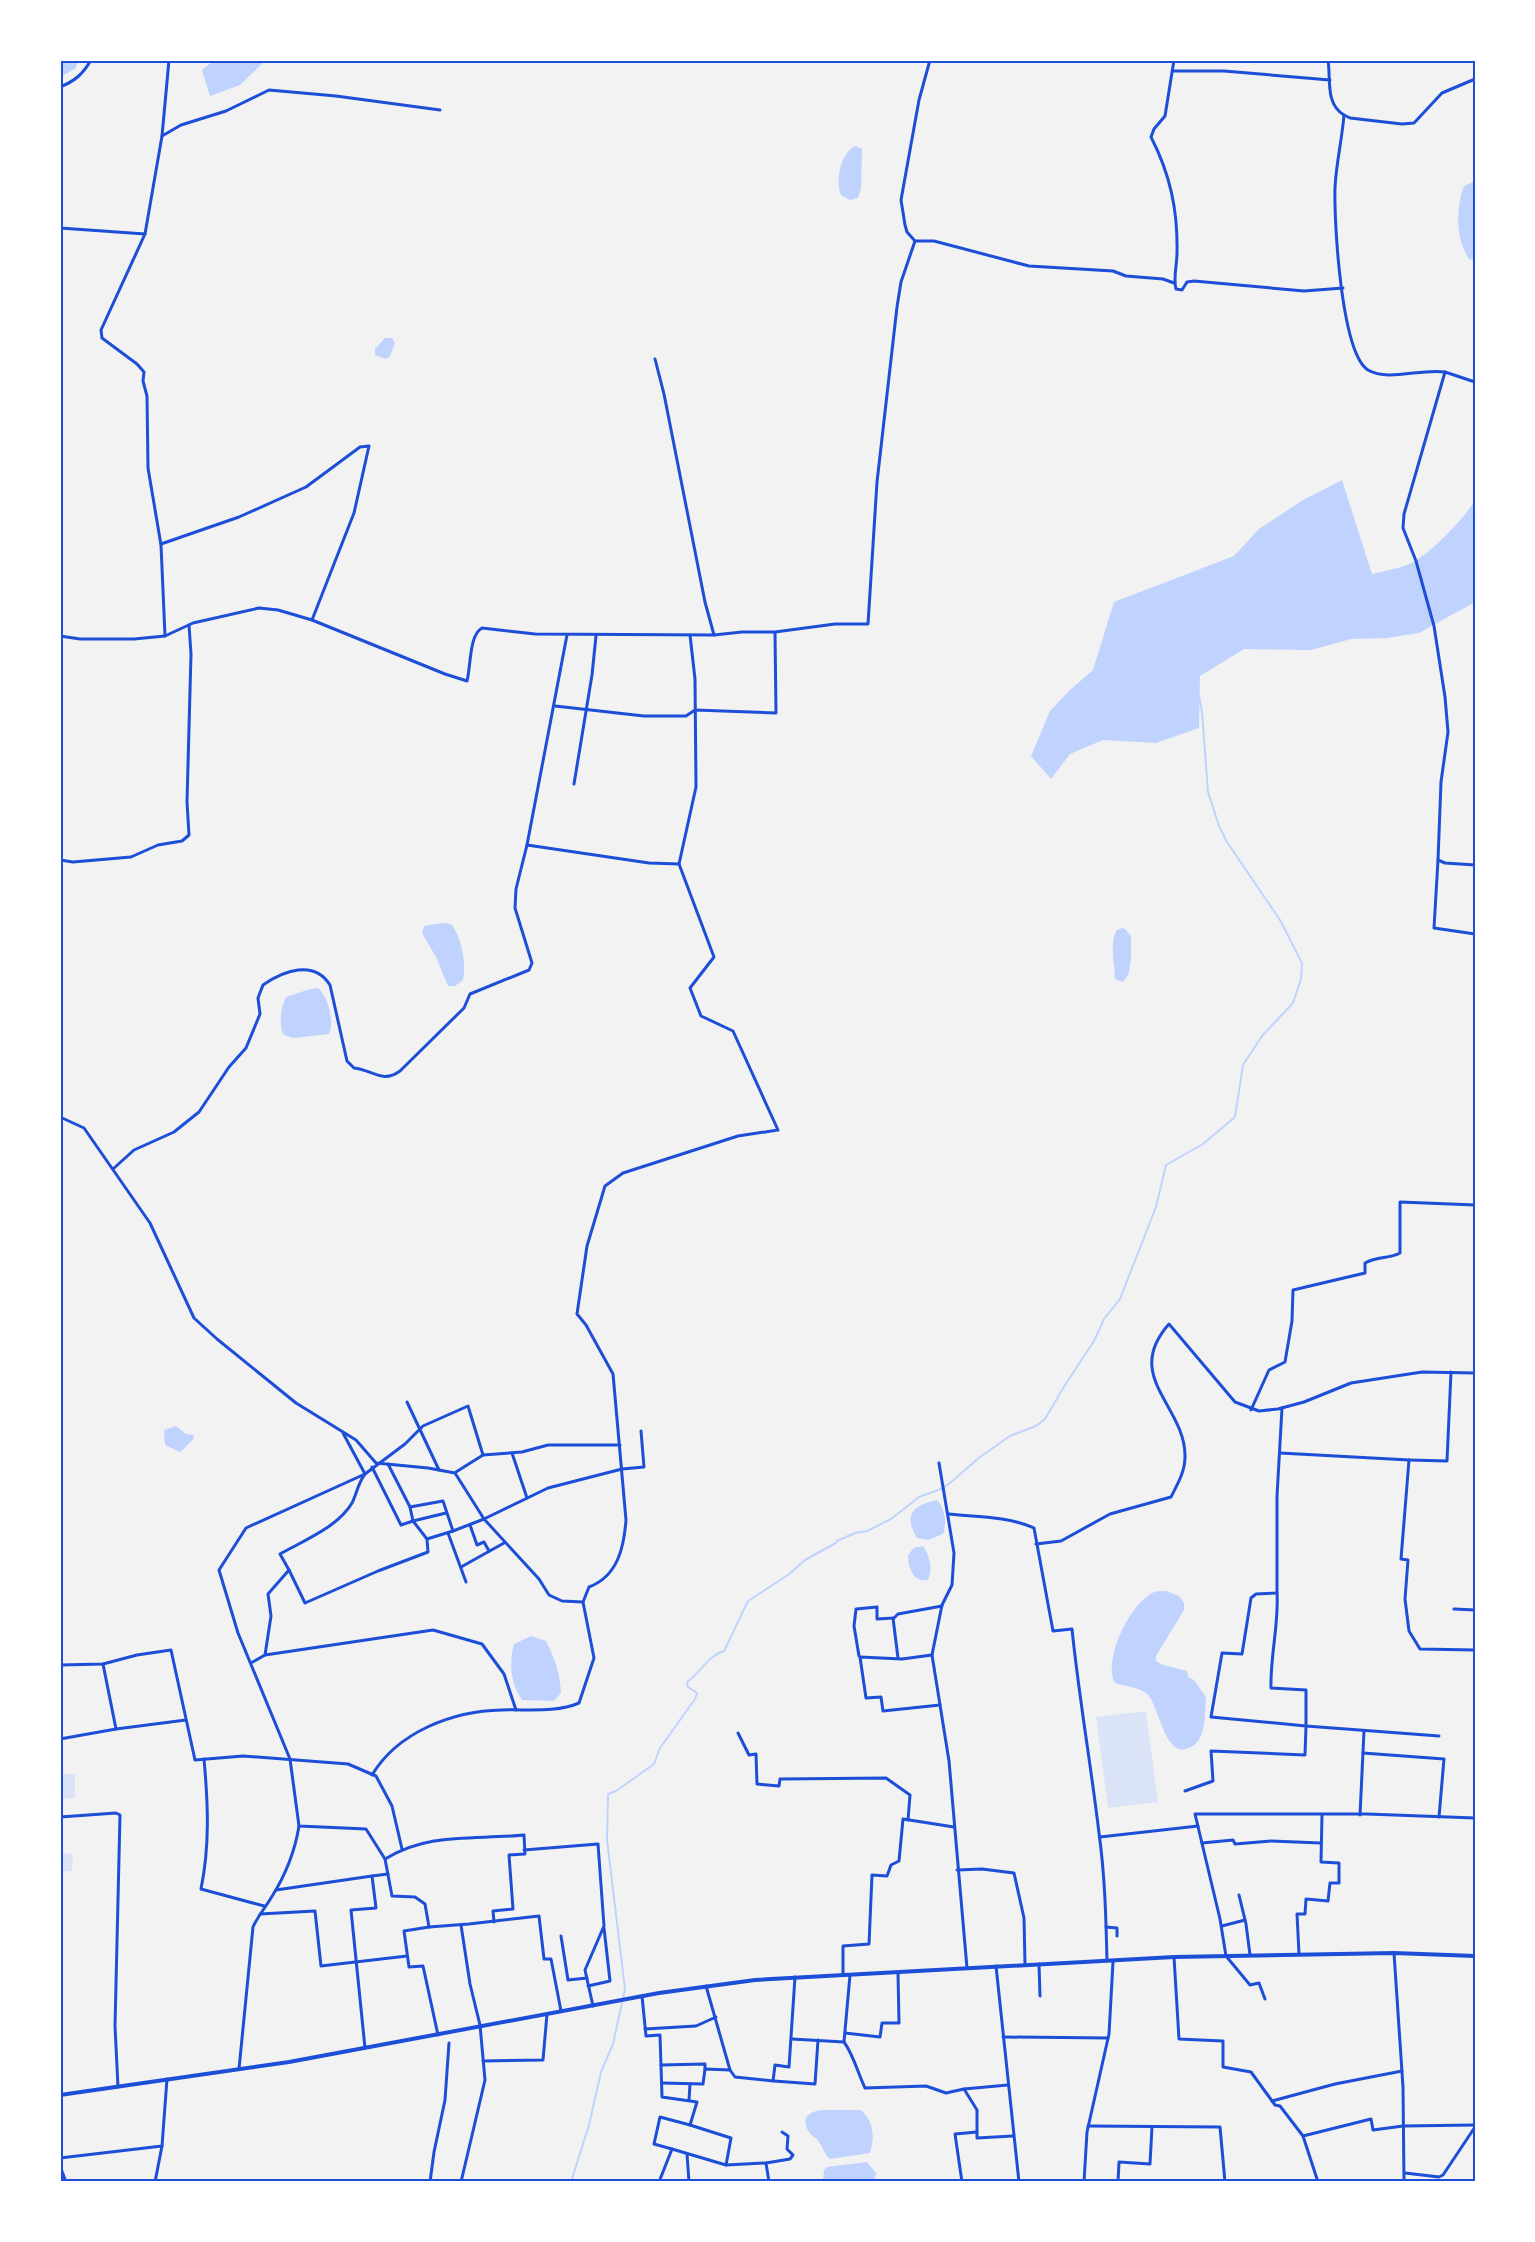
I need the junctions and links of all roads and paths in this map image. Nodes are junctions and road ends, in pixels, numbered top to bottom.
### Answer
1 (91, 60) edge
2 (169, 60) edge
3 (930, 60) edge
4 (1174, 60) edge
5 (1328, 60) edge
6 (1174, 71) junction
7 (1475, 79) edge
8 (1330, 80) junction
9 (60, 87) edge
10 (440, 110) dead end
11 (1344, 115) junction
12 (162, 136) junction
13 (60, 228) edge
14 (145, 234) junction
15 (915, 241) junction
16 (1174, 283) junction
17 (1343, 288) junction
18 (655, 358) dead end
19 (1445, 372) junction
20 (1475, 382) edge
21 (161, 545) junction
22 (312, 620) junction
23 (189, 625) junction
24 (775, 632) junction
25 (567, 635) junction
26 (690, 635) junction
27 (714, 635) junction
28 (60, 636) edge
29 (165, 636) junction
30 (596, 636) junction
31 (555, 706) junction
32 (586, 710) junction
33 (695, 710) junction
34 (574, 784) dead end
35 (527, 845) junction
36 (60, 860) edge
37 (1438, 860) junction
38 (679, 864) junction
39 (1475, 865) edge
40 (1475, 934) edge
41 (60, 1117) edge
42 (113, 1169) junction
43 (1475, 1205) edge
44 (1451, 1372) junction
45 (1475, 1373) edge
46 (406, 1402) dead end
47 (1282, 1408) junction
48 (1251, 1410) junction
49 (419, 1429) junction
50 (641, 1431) dead end
51 (343, 1432) junction
52 (620, 1445) junction
53 (512, 1453) junction
54 (1280, 1453) junction
55 (483, 1455) junction
56 (1409, 1460) junction
57 (376, 1463) junction
58 (939, 1463) dead end
59 (388, 1464) junction
60 (372, 1467) junction
61 (622, 1469) junction
62 (439, 1470) junction
63 (455, 1473) junction
64 (365, 1474) junction
65 (527, 1498) junction
66 (410, 1507) junction
67 (447, 1513) junction
68 (948, 1514) junction
69 (484, 1519) junction
70 (413, 1521) junction
71 (470, 1525) junction
72 (453, 1532) junction
73 (448, 1533) junction
74 (427, 1539) junction
75 (504, 1543) junction
76 (1036, 1544) junction
77 (489, 1551) junction
78 (460, 1567) junction
79 (289, 1570) junction
80 (466, 1582) dead end
81 (1277, 1593) junction
82 (583, 1602) junction
83 (942, 1606) junction
84 (1454, 1609) dead end
85 (1475, 1610) edge
86 (893, 1618) junction
87 (1475, 1650) edge
88 (265, 1655) junction
89 (932, 1655) junction
90 (860, 1657) junction
91 (898, 1658) junction
92 (250, 1663) junction
93 (103, 1664) junction
94 (60, 1665) edge
95 (940, 1705) junction
96 (516, 1710) junction
97 (186, 1720) junction
98 (1306, 1726) junction
99 (116, 1729) junction
100 (1364, 1731) junction
101 (738, 1733) dead end
102 (1438, 1736) dead end
103 (60, 1739) edge
104 (1362, 1753) junction
105 (204, 1759) junction
106 (290, 1759) junction
107 (372, 1775) junction
108 (1185, 1791) dead end
109 (1322, 1815) junction
110 (1360, 1815) junction
111 (60, 1817) edge
112 (1439, 1817) junction
113 (1475, 1818) edge
114 (908, 1820) junction
115 (298, 1826) junction
116 (1198, 1826) junction
117 (954, 1827) junction
118 (1100, 1837) junction
119 (1202, 1843) junction
120 (1321, 1843) junction
121 (402, 1849) junction
122 (524, 1850) junction
123 (385, 1859) junction
124 (957, 1870) junction
125 (388, 1874) junction
126 (372, 1876) junction
127 (275, 1890) junction
128 (1239, 1895) dead end
129 (265, 1906) junction
130 (259, 1914) junction
131 (1245, 1920) junction
132 (494, 1922) junction
133 (461, 1925) junction
134 (604, 1926) junction
135 (1221, 1926) junction
136 (429, 1927) junction
137 (1106, 1927) junction
138 (561, 1936) dead end
139 (1117, 1936) dead end
140 (1394, 1953) junction
141 (1299, 1954) junction
142 (1250, 1955) junction
143 (407, 1956) junction
144 (1226, 1956) junction
145 (1475, 1956) edge
146 (1174, 1957) junction
147 (1107, 1961) junction
148 (355, 1962) junction
149 (1113, 1962) junction
150 (1039, 1964) junction
151 (1025, 1965) junction
152 (996, 1966) junction
153 (967, 1968) junction
154 (898, 1973) junction
155 (850, 1975) junction
156 (843, 1976) junction
157 (795, 1977) junction
158 (587, 1978) junction
159 (588, 1986) junction
160 (706, 1986) junction
161 (642, 1996) junction
162 (1040, 1996) dead end
163 (1265, 1999) dead end
164 (593, 2006) junction
165 (561, 2012) junction
166 (547, 2014) junction
167 (716, 2017) junction
168 (480, 2025) junction
169 (645, 2029) junction
170 (845, 2033) junction
171 (438, 2035) junction
172 (1003, 2037) junction
173 (1108, 2038) junction
174 (791, 2039) junction
175 (818, 2040) junction
176 (844, 2042) junction
177 (449, 2043) dead end
178 (365, 2048) junction
179 (483, 2061) junction
180 (661, 2066) junction
181 (239, 2069) junction
182 (705, 2069) junction
183 (730, 2070) junction
184 (1402, 2072) junction
185 (167, 2079) junction
186 (773, 2081) junction
187 (662, 2083) junction
188 (690, 2084) junction
189 (1008, 2085) junction
190 (118, 2087) junction
191 (964, 2089) junction
192 (60, 2095) edge
193 (689, 2101) junction
194 (1272, 2101) junction
195 (690, 2125) junction
196 (1088, 2126) junction
197 (1152, 2126) junction
198 (1403, 2126) junction
199 (1475, 2126) edge
200 (782, 2132) dead end
201 (977, 2132) junction
202 (1013, 2136) junction
203 (1303, 2136) junction
204 (162, 2146) junction
205 (672, 2149) junction
206 (687, 2153) junction
207 (60, 2158) edge
208 (766, 2163) junction
209 (726, 2164) junction
210 (60, 2166) edge
211 (1404, 2173) junction
212 (66, 2182) edge
213 (155, 2182) edge
214 (430, 2182) edge
215 (461, 2182) edge
216 (659, 2182) edge
217 (689, 2182) edge
218 (769, 2182) edge
219 (962, 2182) edge
220 (1019, 2182) edge
221 (1084, 2182) edge
222 (1118, 2182) edge
223 (1225, 2182) edge
224 (1318, 2182) edge
225 (1404, 2182) edge

1 - 9 street
2 - 12 street
3 - 15 street
4 - 6 street
5 - 8 street
6 - 8 street
6 - 16 street
7 - 11 street
8 - 11 street
10 - 12 street
11 - 17 street
12 - 14 street
13 - 14 street
14 - 21 street
15 - 16 street
15 - 24 street
16 - 17 street
17 - 19 street
18 - 27 street
19 - 20 street
19 - 37 street
21 - 22 street
21 - 29 street
22 - 23 street
22 - 25 street
23 - 29 street
23 - 36 street
24 - 27 street
24 - 33 street
25 - 30 street
25 - 31 street
26 - 27 street
26 - 30 street
26 - 33 street
28 - 29 street
30 - 32 street
31 - 32 street
31 - 35 street
32 - 33 street
32 - 34 street
33 - 38 street
35 - 38 street
35 - 42 street
37 - 39 street
37 - 40 street
38 - 52 street
41 - 42 street
42 - 51 street
43 - 48 street
44 - 45 street
44 - 47 street
44 - 56 street
46 - 49 street
47 - 48 street
47 - 54 street
48 - 76 street
49 - 55 street
49 - 57 street
49 - 62 street
50 - 61 street
51 - 57 street
51 - 64 street
52 - 53 street
52 - 61 street
53 - 55 street
53 - 65 street
54 - 56 street
54 - 81 street
55 - 63 street
56 - 87 street
57 - 59 street
57 - 60 street
58 - 68 street
59 - 62 street
59 - 66 street
60 - 64 street
60 - 70 street
61 - 65 street
61 - 82 street
62 - 63 street
63 - 69 street
64 - 79 street
64 - 92 street
65 - 69 street
66 - 67 street
66 - 70 street
67 - 70 street
67 - 72 street
68 - 76 street
68 - 83 street
69 - 71 street
69 - 75 street
70 - 74 street
71 - 72 street
71 - 77 street
72 - 73 street
73 - 74 street
73 - 78 street
74 - 79 street
75 - 77 street
75 - 82 street
76 - 118 street
77 - 78 street
78 - 80 street
79 - 88 street
81 - 98 street
81 - 98 street
82 - 96 street
83 - 86 street
83 - 89 street
84 - 85 street
86 - 90 street
86 - 91 street
88 - 92 street
88 - 96 street
89 - 91 street
89 - 95 street
90 - 91 street
90 - 95 street
92 - 106 street
93 - 94 street
93 - 97 street
93 - 99 street
95 - 117 street
96 - 107 street
97 - 99 street
97 - 105 street
98 - 100 street
98 - 108 street
99 - 103 street
100 - 102 street
100 - 104 street
101 - 114 street
104 - 110 street
104 - 112 street
105 - 106 street
105 - 129 street
106 - 107 street
106 - 115 street
107 - 121 street
109 - 110 street
109 - 116 street
109 - 120 street
110 - 112 street
111 - 190 street
112 - 113 street
114 - 117 street
114 - 156 street
115 - 123 street
115 - 127 street
116 - 118 street
116 - 119 street
117 - 124 street
118 - 137 street
119 - 120 street
119 - 135 street
120 - 141 street
121 - 122 street
121 - 123 street
122 - 132 street
122 - 134 street
123 - 125 street
124 - 151 street
124 - 153 street
125 - 126 street
125 - 136 street
126 - 127 street
126 - 148 street
127 - 129 street
128 - 131 street
129 - 130 street
130 - 148 street
130 - 181 street
131 - 135 street
131 - 142 street
132 - 133 street
132 - 165 street
133 - 136 street
133 - 168 street
134 - 158 street
134 - 159 street
135 - 144 street
136 - 143 street
137 - 139 street
137 - 147 street
138 - 158 street
140 - 141 street
140 - 145 street
140 - 184 street
141 - 142 street
142 - 144 street
143 - 148 street
143 - 171 street
144 - 146 street
144 - 163 street
146 - 149 street
146 - 194 street
147 - 149 street
147 - 150 street
148 - 178 street
149 - 173 street
150 - 151 street
150 - 162 street
151 - 152 street
152 - 153 street
152 - 172 street
153 - 154 street
154 - 155 street
154 - 170 street
155 - 156 street
155 - 170 street
156 - 157 street
157 - 160 street
157 - 174 street
158 - 159 street
159 - 164 street
160 - 161 street
160 - 167 street
161 - 164 street
161 - 169 street
164 - 165 street
165 - 166 street
166 - 168 street
166 - 179 street
167 - 169 street
167 - 183 street
168 - 171 street
168 - 179 street
169 - 180 street
170 - 176 street
171 - 178 street
172 - 173 street
172 - 189 street
173 - 196 street
174 - 175 street
174 - 186 street
175 - 176 street
175 - 186 street
176 - 191 street
177 - 214 street
178 - 181 street
179 - 215 street
180 - 182 street
180 - 187 street
181 - 185 street
182 - 183 street
182 - 188 street
183 - 186 street
184 - 194 street
184 - 198 street
185 - 190 street
185 - 204 street
187 - 188 street
187 - 193 street
188 - 193 street
189 - 191 street
189 - 202 street
190 - 192 street
191 - 201 street
193 - 195 street
194 - 203 street
195 - 205 street
195 - 209 street
196 - 197 street
196 - 221 street
197 - 222 street
197 - 223 street
198 - 199 street
198 - 203 street
198 - 211 street
199 - 211 street
200 - 208 street
201 - 202 street
201 - 219 street
202 - 220 street
203 - 224 street
204 - 207 street
204 - 213 street
205 - 206 street
205 - 216 street
206 - 209 street
206 - 217 street
208 - 209 street
208 - 218 street
210 - 212 street
211 - 225 street

